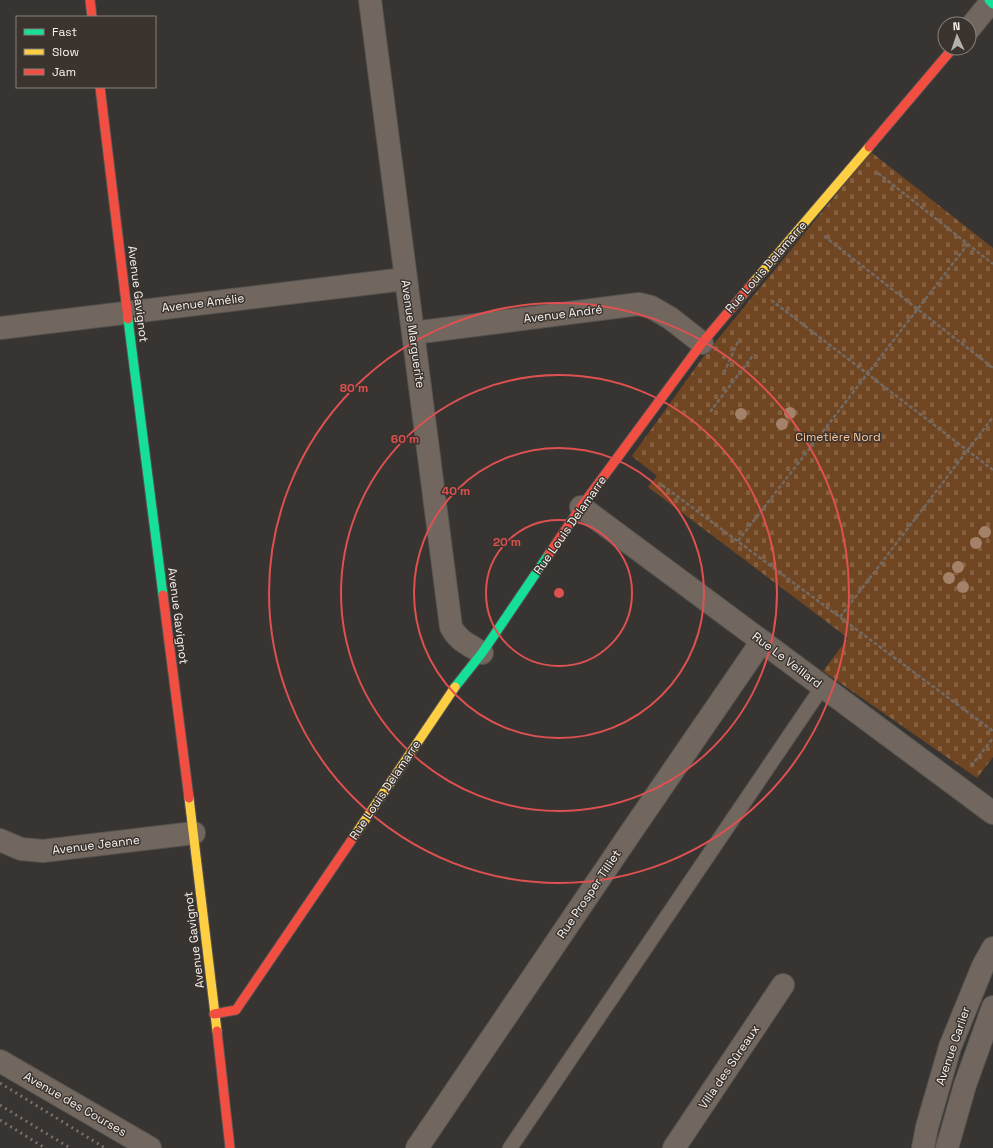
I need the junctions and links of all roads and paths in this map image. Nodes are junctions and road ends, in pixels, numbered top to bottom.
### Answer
1 (90, 0) edge
2 (370, 0) edge
3 (991, 2) edge
4 (92, 16) edge
5 (977, 19) edge
6 (946, 56) edge
7 (100, 88) edge
8 (876, 171) dead end
9 (823, 236) dead end
10 (968, 244) junction
11 (993, 264) edge
12 (405, 279) junction
13 (771, 300) dead end
14 (918, 310) junction
15 (127, 313) junction
16 (0, 328) edge
17 (413, 333) junction
18 (702, 343) junction
19 (754, 354) dead end
20 (993, 368) edge
21 (868, 374) junction
22 (710, 412) dead end
23 (993, 416) edge
24 (967, 451) junction
25 (993, 470) edge
26 (662, 485) dead end
27 (581, 507) junction
28 (738, 541) junction
29 (840, 617) junction
30 (762, 641) junction
31 (482, 653) junction
32 (822, 686) junction
33 (993, 731) edge
34 (993, 738) edge
35 (971, 766) dead end
36 (993, 813) edge
37 (194, 833) junction
38 (0, 840) edge
39 (993, 948) edge
40 (783, 985) dead end
41 (993, 1007) edge
42 (214, 1014) junction
43 (0, 1061) edge
44 (150, 1148) edge
45 (230, 1148) edge
46 (416, 1148) edge
47 (510, 1148) edge
48 (674, 1148) edge
49 (923, 1148) edge
50 (947, 1148) edge

1 - 4 street
2 - 12 street, Avenue Marguerite
3 - 5 street
6 - 18 street, Rue Louis Delamarre
7 - 15 street, Avenue Gavignot
8 - 10 path
9 - 14 path
10 - 11 path
10 - 14 path
12 - 15 street, Avenue Amélie
12 - 17 street, Avenue Marguerite
13 - 21 path
14 - 20 path
14 - 21 path
15 - 16 street, Avenue Amélie
15 - 37 street, Avenue Gavignot
17 - 18 street, Avenue André
17 - 31 street, Avenue Marguerite
18 - 27 street, Rue Louis Delamarre
19 - 22 path
21 - 24 path
21 - 28 path
23 - 24 path
24 - 25 path
24 - 29 path
26 - 28 path
27 - 30 street, Rue Le Veillard
27 - 31 street, Rue Louis Delamarre
28 - 29 path
29 - 33 path
30 - 32 street, Rue Le Veillard
30 - 46 street, Rue Prosper Tilliet
31 - 42 street, Rue Louis Delamarre
32 - 36 street, Rue Le Veillard
32 - 47 lane
34 - 35 path
37 - 38 street, Avenue Jeanne
37 - 42 street, Avenue Gavignot
39 - 49 street, Avenue Carlier
40 - 48 street, Villa des Sûreaux
41 - 50 street, Avenue Carlier
42 - 45 street, Avenue Gavignot
43 - 44 street, Avenue des Courses

